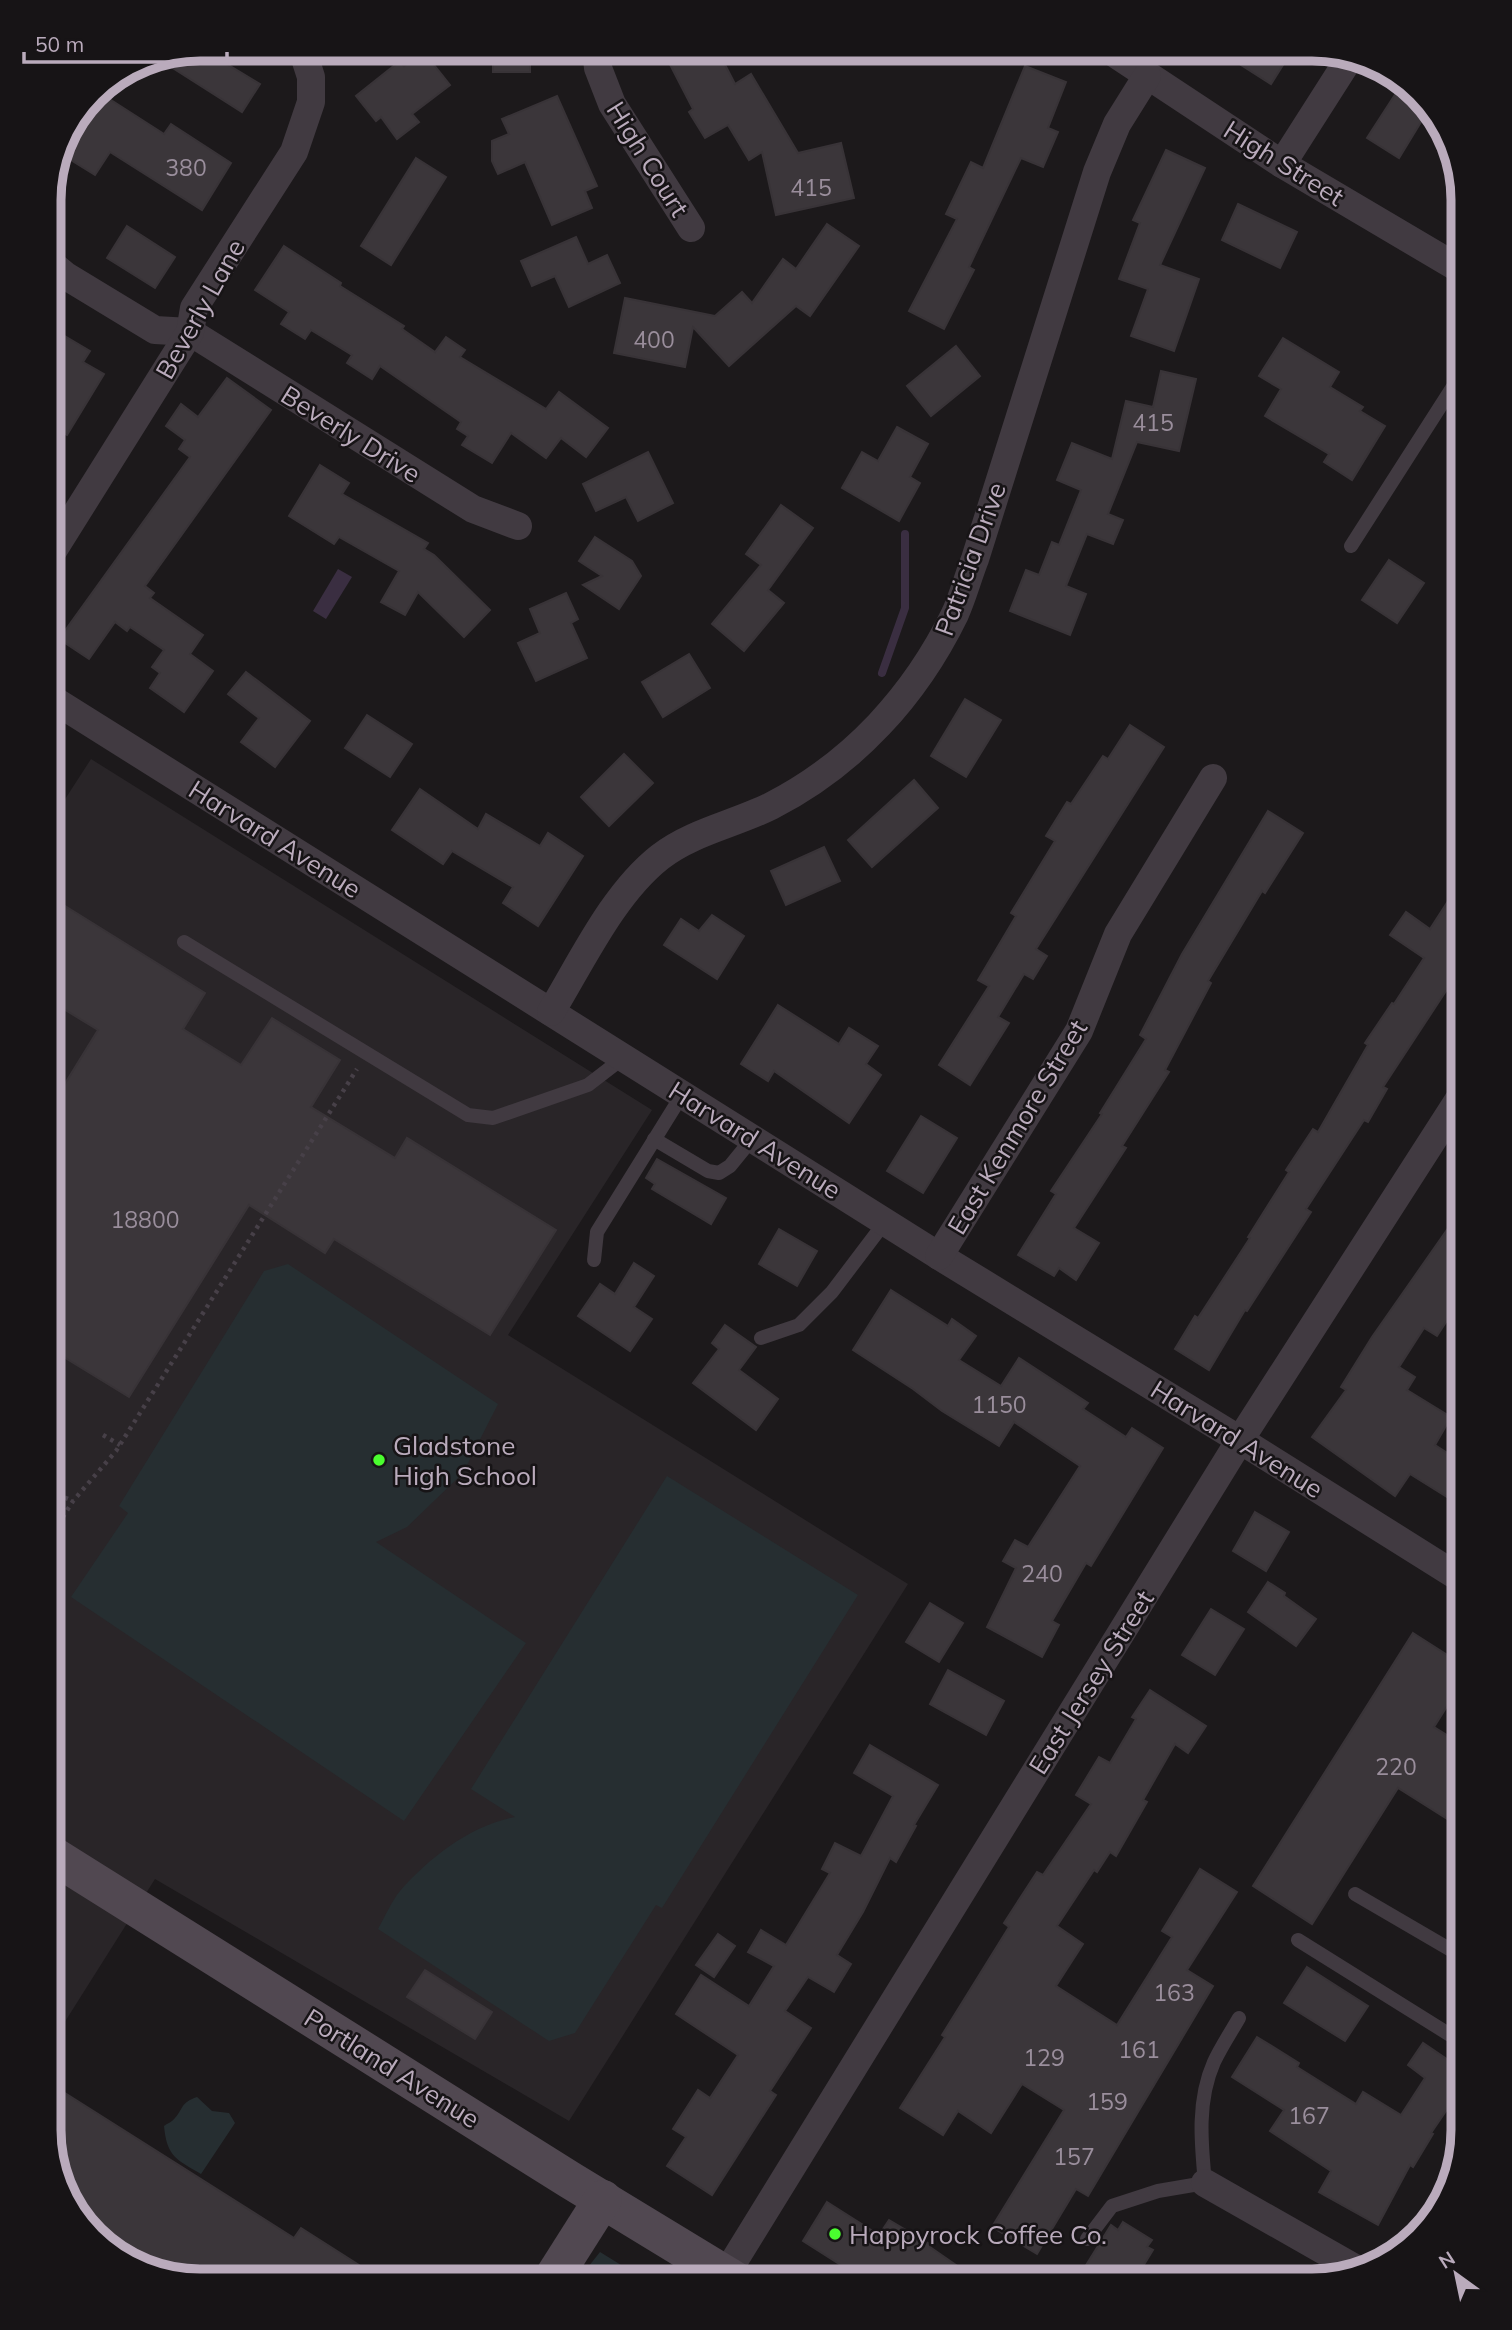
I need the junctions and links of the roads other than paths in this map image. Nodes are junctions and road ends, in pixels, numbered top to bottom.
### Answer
1 (306, 62) edge
2 (597, 62) edge
3 (1127, 62) edge
4 (1344, 66) edge
5 (1147, 76) junction
6 (1282, 164) junction
7 (691, 228) dead end
8 (1451, 264) edge
9 (62, 273) edge
10 (190, 332) junction
11 (1451, 391) edge
12 (518, 526) dead end
13 (62, 537) edge
14 (1351, 546) dead end
15 (62, 705) edge
16 (1213, 778) dead end
17 (184, 942) dead end
18 (551, 1012) junction
19 (623, 1058) junction
20 (682, 1095) junction
21 (1451, 1112) edge
22 (653, 1139) junction
23 (752, 1139) junction
24 (885, 1222) junction
25 (939, 1256) junction
26 (594, 1260) dead end
27 (761, 1338) dead end
28 (1240, 1440) junction
29 (1451, 1572) edge
30 (61, 1861) edge
31 (1355, 1894) dead end
32 (1298, 1940) dead end
33 (1451, 1950) edge
34 (1239, 2018) dead end
35 (1451, 2036) edge
36 (1205, 2183) junction
37 (603, 2199) junction
38 (1087, 2239) dead end
39 (1348, 2264) edge
40 (559, 2268) edge
41 (716, 2268) edge
42 (737, 2268) edge

1 - 10 street, Beverly Lane
2 - 7 street, High Court
3 - 5 street, High Street
4 - 6 street
5 - 6 street, High Street
5 - 18 street, Patricia Drive
6 - 8 street, High Street
9 - 10 street
10 - 12 street, Beverly Drive
10 - 13 street, Beverly Lane
11 - 14 lane
15 - 18 street, Harvard Avenue
16 - 25 street, East Kenmore Street
17 - 19 lane
18 - 19 street, Harvard Avenue
19 - 20 street, Harvard Avenue
20 - 22 lane
20 - 23 street, Harvard Avenue
21 - 28 street, East Jersey Street
22 - 23 lane
22 - 26 lane
23 - 24 street, Harvard Avenue
24 - 25 street, Harvard Avenue
24 - 27 lane
25 - 28 street, Harvard Avenue
28 - 29 street, Harvard Avenue
28 - 42 street, East Jersey Street
30 - 37 street, Portland Avenue
31 - 33 lane
32 - 35 lane
34 - 36 lane
36 - 38 lane
36 - 39 street
37 - 40 street
37 - 41 street, Portland Avenue

